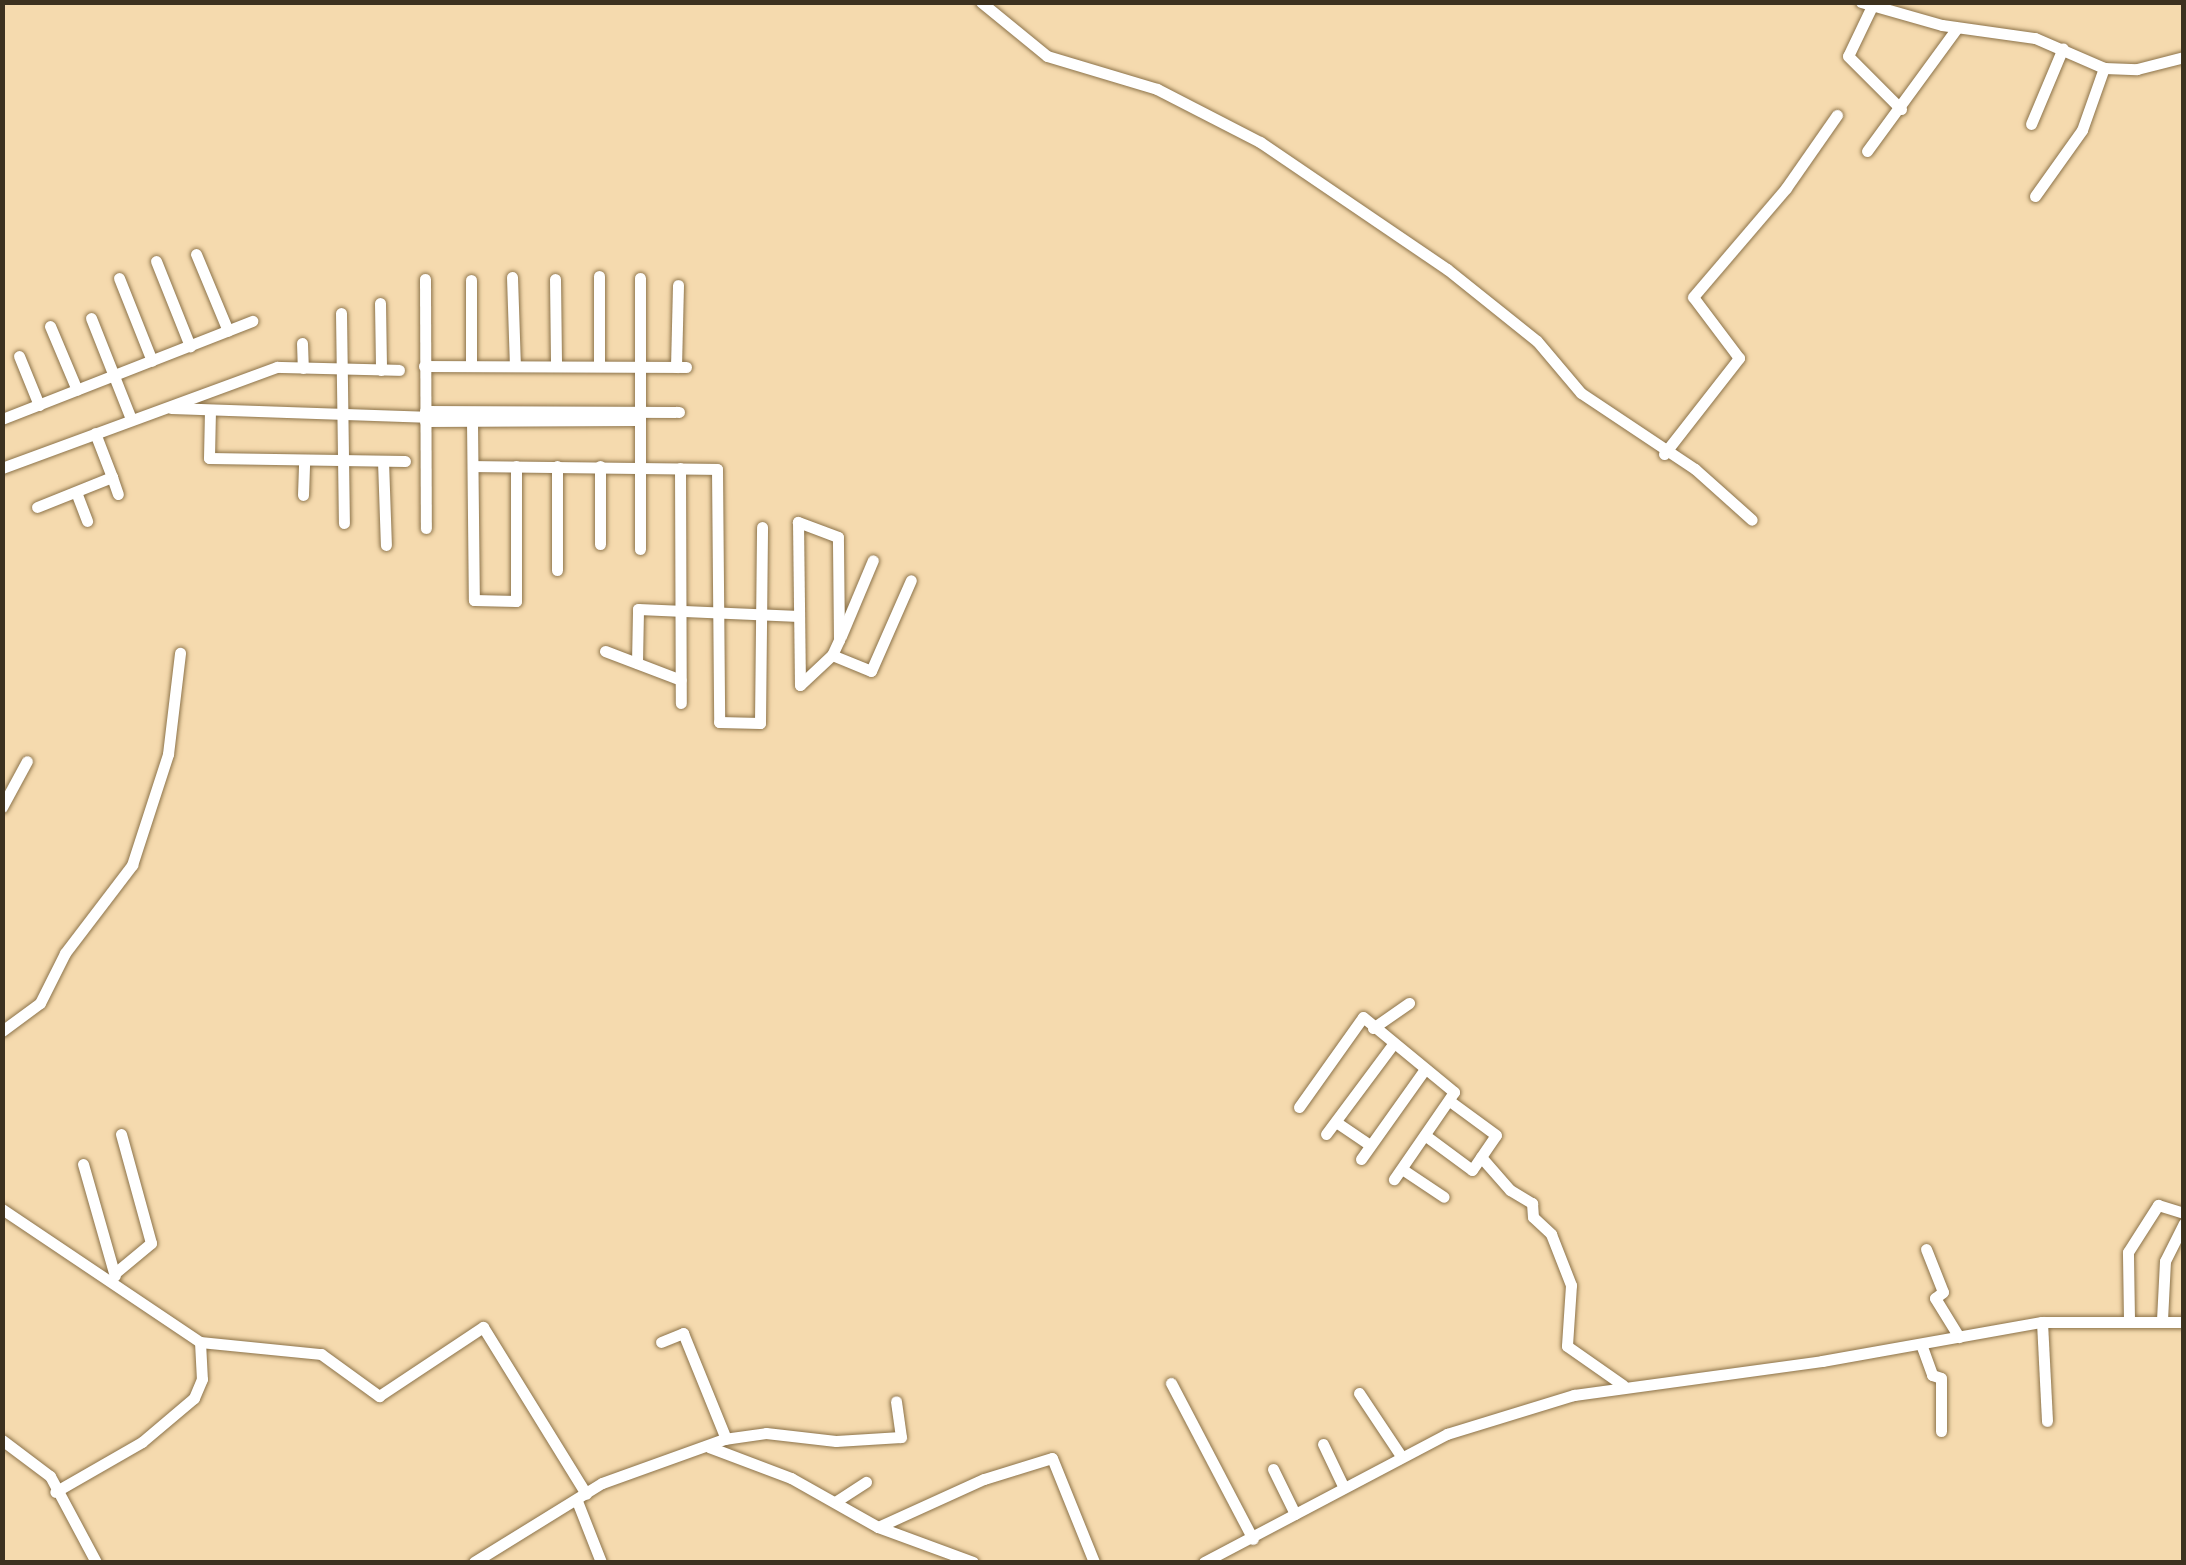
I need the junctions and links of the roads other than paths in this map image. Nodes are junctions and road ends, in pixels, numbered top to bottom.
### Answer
1 (981, 2) edge
2 (1866, 4) edge
3 (1957, 28) junction
4 (2064, 48) junction
5 (2184, 57) edge
6 (2104, 68) junction
7 (1901, 108) junction
8 (1838, 115) dead end
9 (2031, 124) dead end
10 (1866, 151) dead end
11 (2035, 196) dead end
12 (196, 254) dead end
13 (156, 262) dead end
14 (599, 276) dead end
15 (512, 277) dead end
16 (120, 278) dead end
17 (640, 278) dead end
18 (425, 279) dead end
19 (555, 279) dead end
20 (471, 280) dead end
21 (678, 285) dead end
22 (380, 302) dead end
23 (341, 314) dead end
24 (91, 318) dead end
25 (252, 321) dead end
26 (50, 326) dead end
27 (228, 331) junction
28 (302, 343) dead end
29 (190, 346) junction
30 (18, 356) dead end
31 (152, 360) junction
32 (424, 366) junction
33 (471, 366) junction
34 (514, 366) junction
35 (556, 366) junction
36 (599, 366) junction
37 (639, 366) junction
38 (303, 368) junction
39 (341, 369) junction
40 (381, 370) junction
41 (399, 370) dead end
42 (114, 376) junction
43 (76, 390) junction
44 (39, 405) junction
45 (161, 408) junction
46 (210, 410) junction
47 (679, 412) dead end
48 (342, 415) junction
49 (424, 416) junction
50 (638, 416) junction
51 (2, 420) edge
52 (131, 420) junction
53 (472, 421) junction
54 (95, 433) junction
55 (1664, 454) junction
56 (304, 460) junction
57 (343, 461) junction
58 (384, 461) junction
59 (405, 461) dead end
60 (473, 466) junction
61 (516, 466) junction
62 (557, 466) junction
63 (600, 466) junction
64 (639, 466) junction
65 (2, 468) edge
66 (680, 468) junction
67 (112, 478) junction
68 (76, 492) junction
69 (118, 494) dead end
70 (303, 495) dead end
71 (37, 507) dead end
72 (1752, 520) dead end
73 (87, 521) dead end
74 (344, 523) dead end
75 (762, 527) dead end
76 (426, 528) dead end
77 (600, 544) dead end
78 (386, 545) dead end
79 (640, 549) dead end
80 (873, 560) dead end
81 (557, 570) dead end
82 (911, 580) dead end
83 (680, 612) junction
84 (718, 614) junction
85 (762, 615) junction
86 (799, 616) junction
87 (839, 640) junction
88 (605, 651) dead end
89 (180, 654) dead end
90 (832, 655) junction
91 (637, 663) junction
92 (680, 680) junction
93 (681, 703) dead end
94 (27, 761) dead end
95 (2, 807) edge
96 (1409, 1003) dead end
97 (1373, 1028) junction
98 (2, 1031) edge
99 (1393, 1044) junction
100 (1425, 1069) junction
101 (1451, 1102) junction
102 (1299, 1107) dead end
103 (1336, 1122) junction
104 (121, 1134) dead end
105 (1326, 1134) dead end
106 (1426, 1136) junction
107 (1370, 1146) junction
108 (1481, 1157) junction
109 (1360, 1158) dead end
110 (83, 1164) dead end
111 (1444, 1197) dead end
112 (2, 1209) edge
113 (2184, 1213) edge
114 (2184, 1223) edge
115 (1926, 1249) dead end
116 (116, 1279) junction
117 (2129, 1319) junction
118 (2162, 1320) junction
119 (2042, 1322) junction
120 (2184, 1322) edge
121 (1959, 1337) junction
122 (200, 1342) junction
123 (661, 1342) dead end
124 (1921, 1344) junction
125 (1171, 1383) dead end
126 (1623, 1385) junction
127 (1359, 1393) dead end
128 (896, 1401) dead end
129 (2047, 1421) dead end
130 (1941, 1431) dead end
131 (726, 1438) junction
132 (2, 1440) edge
133 (1324, 1444) dead end
134 (709, 1447) junction
135 (1401, 1456) junction
136 (1274, 1469) dead end
137 (866, 1482) dead end
138 (1343, 1486) junction
139 (55, 1492) junction
140 (582, 1498) junction
141 (834, 1502) junction
142 (1294, 1514) junction
143 (878, 1527) junction
144 (1253, 1538) junction
145 (96, 1562) edge
146 (474, 1562) edge
147 (601, 1562) edge
148 (972, 1562) edge
149 (1094, 1562) edge
150 (1204, 1562) edge

1 - 55 street
2 - 3 street
2 - 7 street
3 - 4 street
3 - 7 street
4 - 6 street
4 - 9 street
5 - 6 street
6 - 11 street
7 - 10 street
8 - 55 street
12 - 27 street
13 - 29 street
14 - 36 street
15 - 34 street
16 - 31 street
17 - 37 street
18 - 32 street
19 - 35 street
20 - 33 street
21 - 37 street
22 - 40 street
23 - 39 street
24 - 42 street
25 - 27 street
26 - 43 street
27 - 29 street
28 - 38 street
29 - 31 street
30 - 44 street
31 - 42 street
32 - 33 street
32 - 49 street
33 - 34 street
34 - 35 street
35 - 36 street
36 - 37 street
37 - 50 street
38 - 39 street
38 - 45 street
39 - 40 street
39 - 48 street
40 - 41 street
42 - 43 street
42 - 52 street
43 - 44 street
44 - 51 street
45 - 46 street
45 - 52 street
46 - 48 street
46 - 56 street
47 - 50 street
48 - 49 street
48 - 57 street
49 - 50 street
49 - 53 street
49 - 76 street
50 - 53 street
50 - 64 street
52 - 54 street
53 - 60 street
54 - 65 street
54 - 67 street
55 - 72 street
56 - 57 street
56 - 70 street
57 - 58 street
57 - 74 street
58 - 59 street
58 - 78 street
60 - 61 street
60 - 61 street
61 - 62 street
62 - 63 street
62 - 81 street
63 - 64 street
63 - 77 street
64 - 66 street
64 - 79 street
66 - 83 street
66 - 84 street
67 - 68 street
67 - 69 street
68 - 71 street
68 - 73 street
75 - 85 street
80 - 87 street
82 - 90 street
83 - 84 street
83 - 91 street
83 - 92 street
84 - 85 street
84 - 85 street
85 - 86 street
86 - 87 street
86 - 90 street
87 - 90 street
88 - 91 street
89 - 98 street
91 - 92 street
92 - 93 street
94 - 95 street
96 - 97 street
97 - 99 street
97 - 102 street
99 - 100 street
99 - 103 street
100 - 101 street
100 - 107 street
101 - 106 street
101 - 108 street
103 - 105 street
103 - 107 street
104 - 116 street
106 - 108 street
106 - 111 street
107 - 109 street
108 - 126 street
110 - 116 street
112 - 116 street
113 - 117 street
114 - 118 street
115 - 121 street
116 - 122 street
117 - 118 street
117 - 119 street
118 - 120 street
119 - 121 street
119 - 129 street
121 - 124 street
122 - 139 street
122 - 140 street
123 - 131 street
124 - 126 street
124 - 130 street
125 - 144 street
126 - 135 street
127 - 135 street
128 - 131 street
131 - 134 street
132 - 139 street
133 - 138 street
134 - 140 street
134 - 141 street
135 - 138 street
136 - 142 street
137 - 141 street
138 - 142 street
139 - 145 street
140 - 146 street
140 - 147 street
141 - 143 street
142 - 144 street
143 - 148 street
143 - 149 street
144 - 150 street

